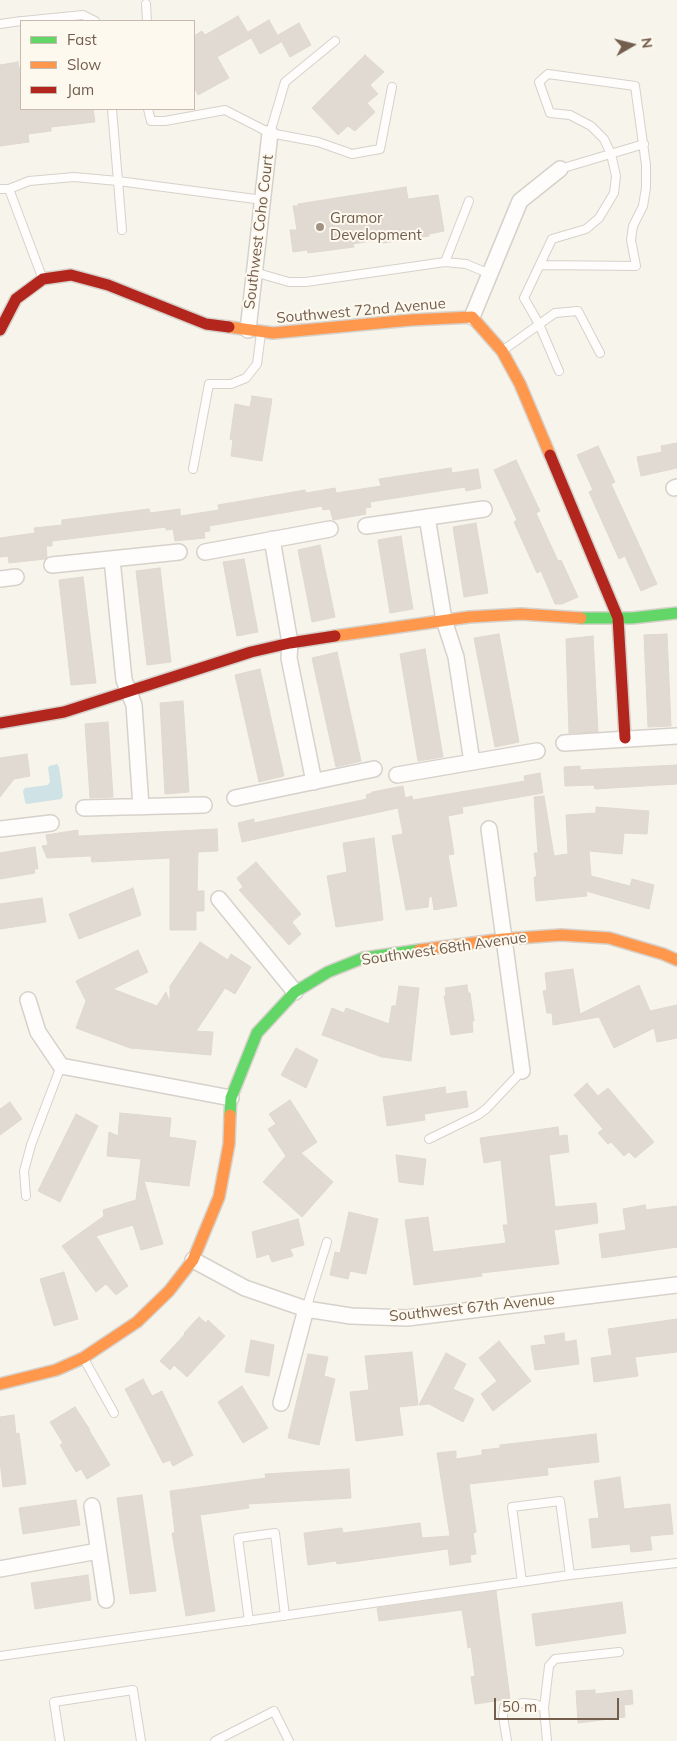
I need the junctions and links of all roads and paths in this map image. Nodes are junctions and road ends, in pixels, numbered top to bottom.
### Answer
1 (146, 4) dead end
2 (32, 20) edge
3 (92, 20) edge
4 (147, 20) edge
5 (20, 21) edge
6 (0, 24) edge
7 (335, 41) dead end
8 (392, 87) dead end
9 (112, 110) edge
10 (148, 110) edge
11 (270, 133) junction
12 (644, 144) junction
13 (611, 154) junction
14 (560, 169) joint
15 (118, 181) junction
16 (0, 189) edge
17 (9, 189) junction
18 (263, 200) junction
19 (469, 201) dead end
20 (122, 230) dead end
21 (446, 262) junction
22 (540, 265) junction
23 (254, 272) junction
24 (490, 274) junction
25 (43, 279) junction
26 (472, 317) junction
27 (539, 324) junction
28 (0, 330) edge
29 (255, 331) junction
30 (502, 351) junction
31 (600, 353) dead end
32 (559, 372) dead end
33 (193, 469) dead end
34 (484, 509) dead end
35 (427, 517) junction
36 (366, 526) dead end
37 (330, 528) dead end
38 (272, 539) junction
39 (179, 552) dead end
40 (205, 552) dead end
41 (112, 559) junction
42 (52, 565) dead end
43 (16, 577) dead end
44 (0, 579) edge
45 (677, 613) edge
46 (618, 618) junction
47 (444, 620) junction
48 (290, 643) junction
49 (129, 692) junction
50 (0, 723) edge
51 (677, 736) edge
52 (625, 738) junction
53 (564, 743) dead end
54 (536, 751) dead end
55 (472, 762) junction
56 (374, 769) dead end
57 (397, 775) dead end
58 (314, 782) junction
59 (235, 798) dead end
60 (204, 805) dead end
61 (141, 807) junction
62 (84, 808) dead end
63 (51, 823) dead end
64 (489, 828) dead end
65 (0, 829) edge
66 (220, 898) dead end
67 (503, 939) junction
68 (677, 960) edge
69 (295, 992) junction
70 (28, 1000) dead end
71 (61, 1066) junction
72 (522, 1071) joint
73 (231, 1098) junction
74 (429, 1139) dead end
75 (26, 1196) dead end
76 (327, 1242) dead end
77 (194, 1260) junction
78 (674, 1285) edge
79 (306, 1309) junction
80 (83, 1358) junction
81 (0, 1384) edge
82 (280, 1403) dead end
83 (114, 1413) dead end
84 (92, 1506) dead end
85 (98, 1551) junction
86 (677, 1562) edge
87 (0, 1569) edge
88 (570, 1575) junction
89 (522, 1582) junction
90 (106, 1600) dead end
91 (285, 1616) junction
92 (249, 1621) junction
93 (619, 1652) dead end
94 (0, 1656) edge
95 (544, 1708) junction
96 (60, 1741) edge
97 (140, 1741) edge
98 (215, 1741) edge
99 (289, 1741) edge
100 (507, 1741) edge
101 (547, 1741) edge

1 - 4 lane
2 - 3 lane
5 - 6 lane
7 - 11 lane
8 - 11 lane
9 - 15 lane
10 - 11 lane
11 - 18 street, Southwest Coho Court
12 - 13 lane
12 - 13 lane
12 - 22 lane
13 - 14 lane
13 - 22 lane
14 - 24 street
15 - 17 lane
15 - 18 lane
15 - 20 lane
16 - 17 lane
17 - 25 lane
18 - 23 street, Southwest Coho Court
19 - 21 lane
21 - 23 lane
21 - 24 lane
22 - 27 lane
23 - 29 street, Southwest Coho Court
24 - 26 street
25 - 28 street, Southwest 72nd Avenue
25 - 29 street, Southwest 72nd Avenue
26 - 29 street, Southwest 72nd Avenue
26 - 30 street
27 - 30 lane
27 - 31 lane
27 - 32 lane
29 - 33 lane
30 - 46 street
34 - 35 street
35 - 36 street
35 - 47 street
37 - 38 street
38 - 40 street
38 - 48 street
39 - 41 street
41 - 42 street
41 - 49 street
43 - 44 street
45 - 46 street
46 - 47 street
46 - 52 street
47 - 48 street
47 - 55 street
48 - 49 street
48 - 58 street
49 - 50 street
49 - 61 street
51 - 52 street
52 - 53 street
54 - 55 street
55 - 57 street
56 - 58 street
58 - 59 street
60 - 61 street
61 - 62 street
63 - 65 street
64 - 67 street
66 - 69 street
67 - 68 street, Southwest 68th Avenue
67 - 69 street, Southwest 68th Avenue
67 - 72 street
69 - 73 street, Southwest 68th Avenue
70 - 71 street
71 - 73 street
71 - 75 lane
72 - 74 lane
73 - 77 street, Southwest 68th Avenue
76 - 79 lane
77 - 79 street, Southwest 67th Avenue
77 - 80 street, Southwest 68th Avenue
78 - 79 street, Southwest 67th Avenue
79 - 82 street
80 - 81 street, Southwest 68th Avenue
80 - 83 lane
84 - 85 street
85 - 87 street
85 - 90 street
86 - 88 lane
88 - 89 lane
88 - 89 lane
89 - 91 lane
91 - 92 lane
91 - 92 lane
92 - 94 lane
93 - 95 lane
95 - 100 lane
95 - 101 lane
96 - 97 lane
98 - 99 lane

